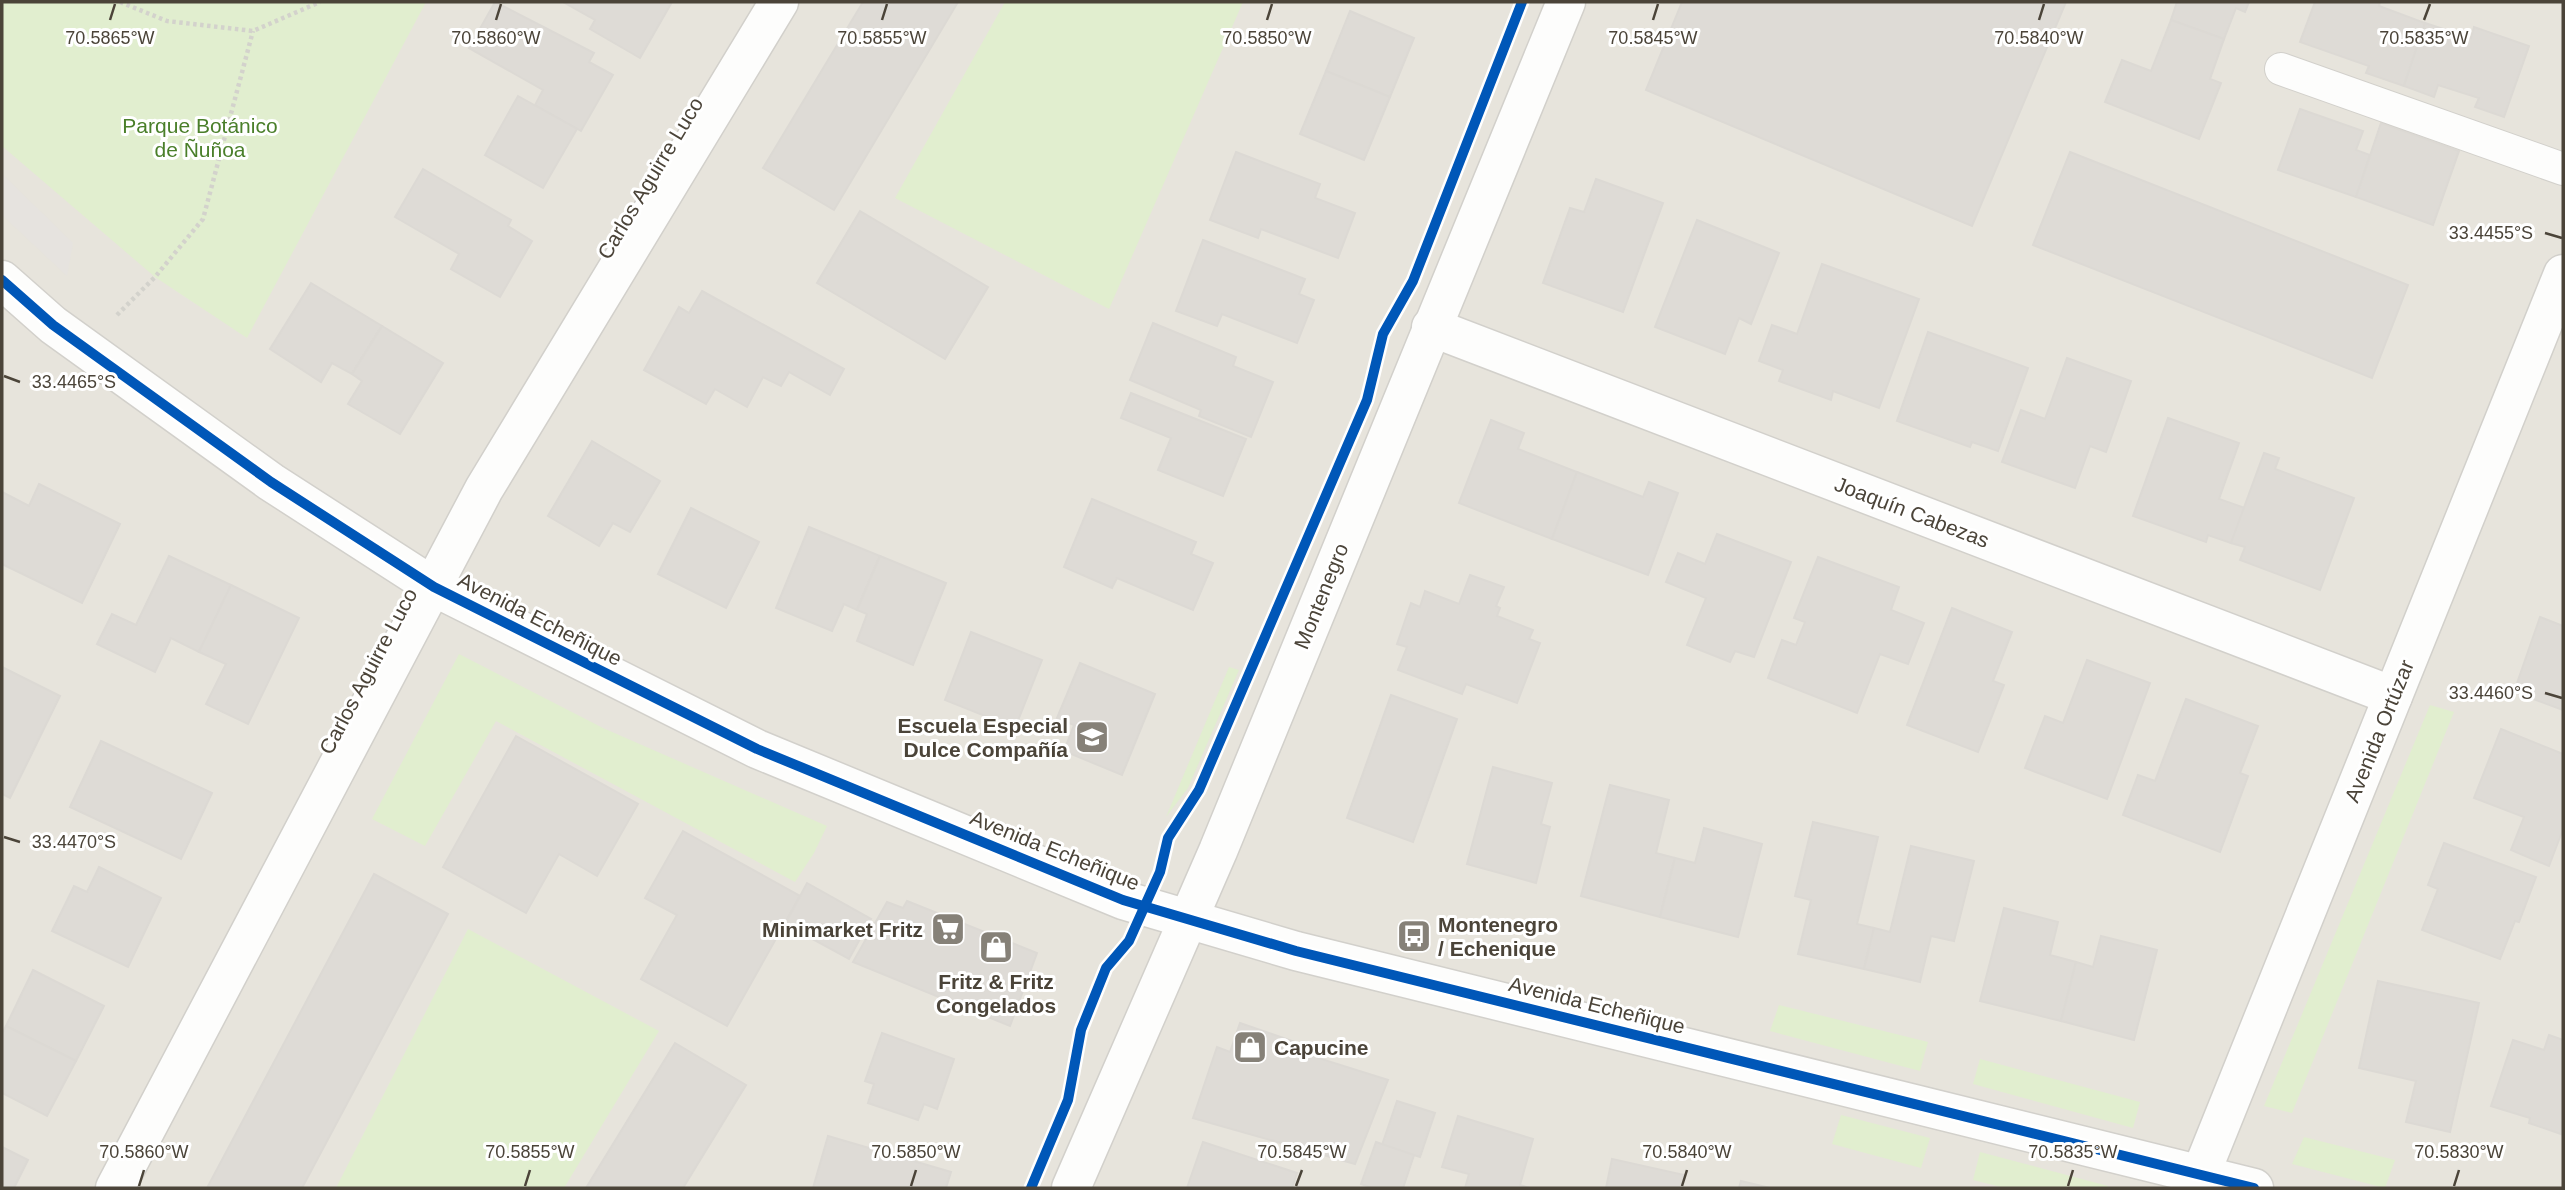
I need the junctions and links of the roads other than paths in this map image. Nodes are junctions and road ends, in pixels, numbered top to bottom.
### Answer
1 (779, 2) edge
2 (1566, 2) edge
3 (2281, 69) dead end
4 (2563, 169) edge
5 (2563, 274) edge
6 (2, 280) edge
7 (1431, 327) junction
8 (434, 587) junction
9 (2393, 696) junction
10 (1187, 920) junction
11 (2198, 1181) edge
12 (115, 1188) edge
13 (1071, 1188) edge
14 (2254, 1188) edge

1 - 8 street, Carlos Aguirre Luco
2 - 7 street, Montenegro
3 - 4 lane
5 - 9 street, Avenida Ortúzar
6 - 8 street, Avenida Echeñique
7 - 9 street, Joaquín Cabezas
7 - 10 street, Montenegro
8 - 10 street, Avenida Echeñique
8 - 12 street, Carlos Aguirre Luco
9 - 11 street, Avenida Ortúzar
10 - 11 street, Avenida Echeñique
10 - 13 street, Montenegro
11 - 14 street, Avenida Echeñique

